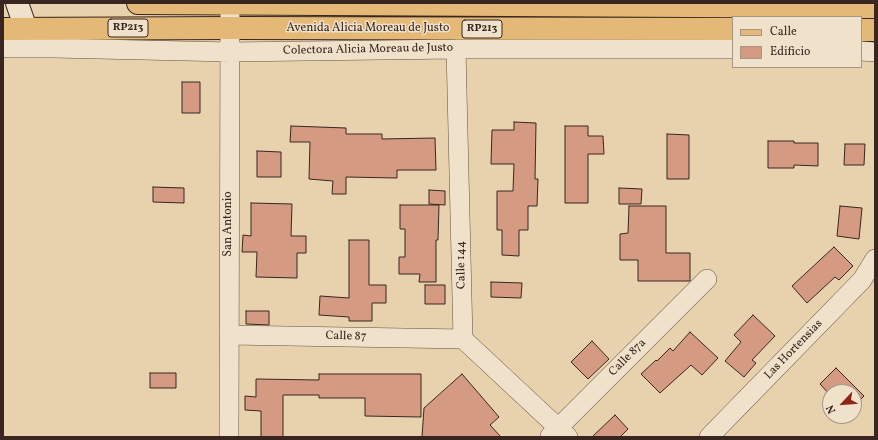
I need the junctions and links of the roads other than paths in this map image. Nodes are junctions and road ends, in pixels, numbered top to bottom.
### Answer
1 (16, 3) edge
2 (138, 3) edge
3 (875, 7) edge
4 (230, 14) edge
5 (732, 29) edge
6 (3, 30) edge
7 (26, 30) junction
8 (862, 30) edge
9 (875, 30) edge
10 (3, 48) edge
11 (456, 49) junction
12 (732, 49) edge
13 (862, 51) edge
14 (230, 52) junction
15 (875, 52) edge
16 (875, 258) edge
17 (707, 279) dead end
18 (229, 335) junction
19 (463, 339) junction
20 (558, 434) edge
21 (229, 437) edge
22 (709, 437) edge

1 - 7 main road
2 - 4 main road, Avenida Alicia Moreau de Justo / RP213
3 - 4 main road, Avenida Alicia Moreau de Justo / RP213
4 - 5 main road, Avenida Alicia Moreau de Justo / RP213
4 - 7 main road, Avenida Alicia Moreau de Justo / RP213
4 - 14 street, San Antonio
6 - 7 main road, Avenida Alicia Moreau de Justo / RP213
8 - 9 main road
10 - 14 street, Colectora Alicia Moreau de Justo
11 - 12 street, Colectora Alicia Moreau de Justo
11 - 14 street, Colectora Alicia Moreau de Justo
11 - 19 street, Calle 144
13 - 15 street
14 - 18 street, San Antonio
16 - 22 street, Las Hortensias
17 - 20 street, Calle 87a
18 - 19 street, Calle 87
18 - 21 street, San Antonio
19 - 20 street

